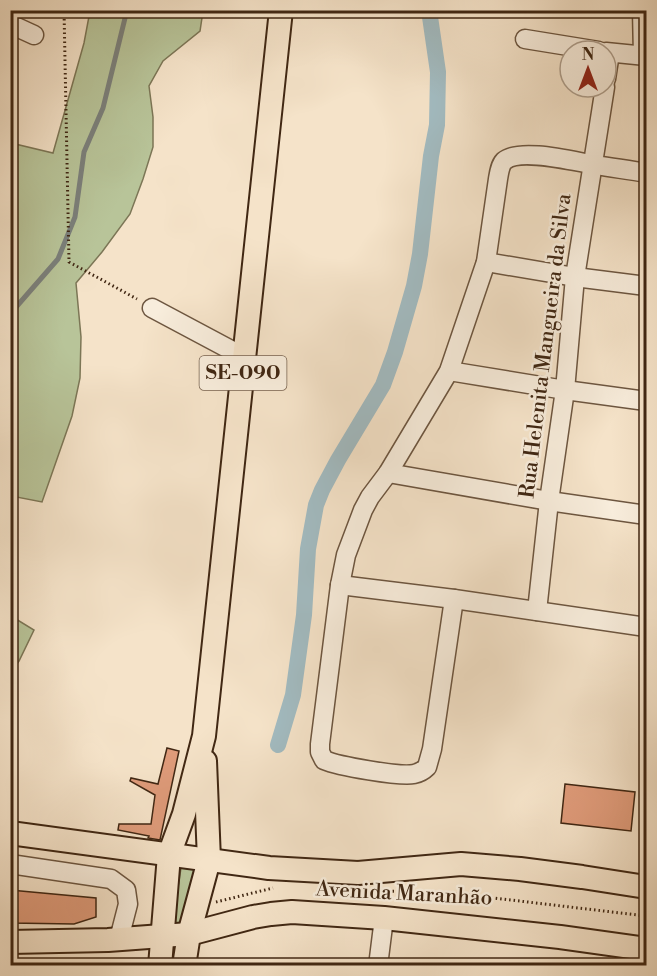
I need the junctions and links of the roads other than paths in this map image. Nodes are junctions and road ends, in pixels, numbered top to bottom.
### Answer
1 (280, 10) edge
2 (642, 10) edge
3 (10, 24) edge
4 (34, 35) dead end
5 (525, 39) dead end
6 (558, 44) edge
7 (618, 53) edge
8 (645, 56) edge
9 (603, 99) edge
10 (593, 165) junction
11 (646, 173) edge
12 (486, 262) junction
13 (575, 277) junction
14 (646, 286) edge
15 (152, 308) road end
16 (244, 357) junction
17 (449, 370) junction
18 (565, 390) junction
19 (646, 401) edge
20 (388, 473) junction
21 (549, 501) junction
22 (646, 515) edge
23 (340, 585) junction
24 (454, 599) junction
25 (537, 611) junction
26 (646, 627) edge
27 (204, 736) junction
28 (10, 833) edge
29 (169, 855) junction
30 (209, 860) junction
31 (10, 864) edge
32 (646, 886) edge
33 (384, 918) junction
34 (189, 934) junction
35 (163, 936) junction
36 (119, 939) junction
37 (10, 942) edge
38 (646, 949) edge
39 (160, 966) edge
40 (184, 966) edge
41 (378, 966) edge

1 - 16 main road, SE-090
2 - 8 street
3 - 4 street
5 - 6 street
7 - 8 street
9 - 10 street, Rua Helenita Mangueira da Silva
10 - 11 street
10 - 12 street
10 - 13 street, Rua Helenita Mangueira da Silva
12 - 13 street
12 - 17 street
13 - 14 street
13 - 18 street, Rua Helenita Mangueira da Silva
15 - 16 street
16 - 27 main road, SE-090
17 - 18 street
17 - 20 street
18 - 19 street
18 - 21 street, Rua Helenita Mangueira da Silva
20 - 21 street
20 - 23 street
21 - 22 street
21 - 25 street, Rua Helenita Mangueira da Silva
23 - 24 street
23 - 24 street
24 - 25 street
25 - 26 street
27 - 29 main road, SE-090
27 - 30 main road, SE-090
28 - 29 main road, Avenida Maranhão
29 - 30 main road, Avenida Maranhão
29 - 35 main road, SE-090
30 - 32 main road, Avenida Maranhão
30 - 34 main road, SE-090
31 - 36 street
33 - 34 main road
33 - 38 main road
33 - 41 street
34 - 35 main road
34 - 40 main road, SE-090
35 - 36 main road
35 - 39 main road, SE-090
36 - 37 main road

